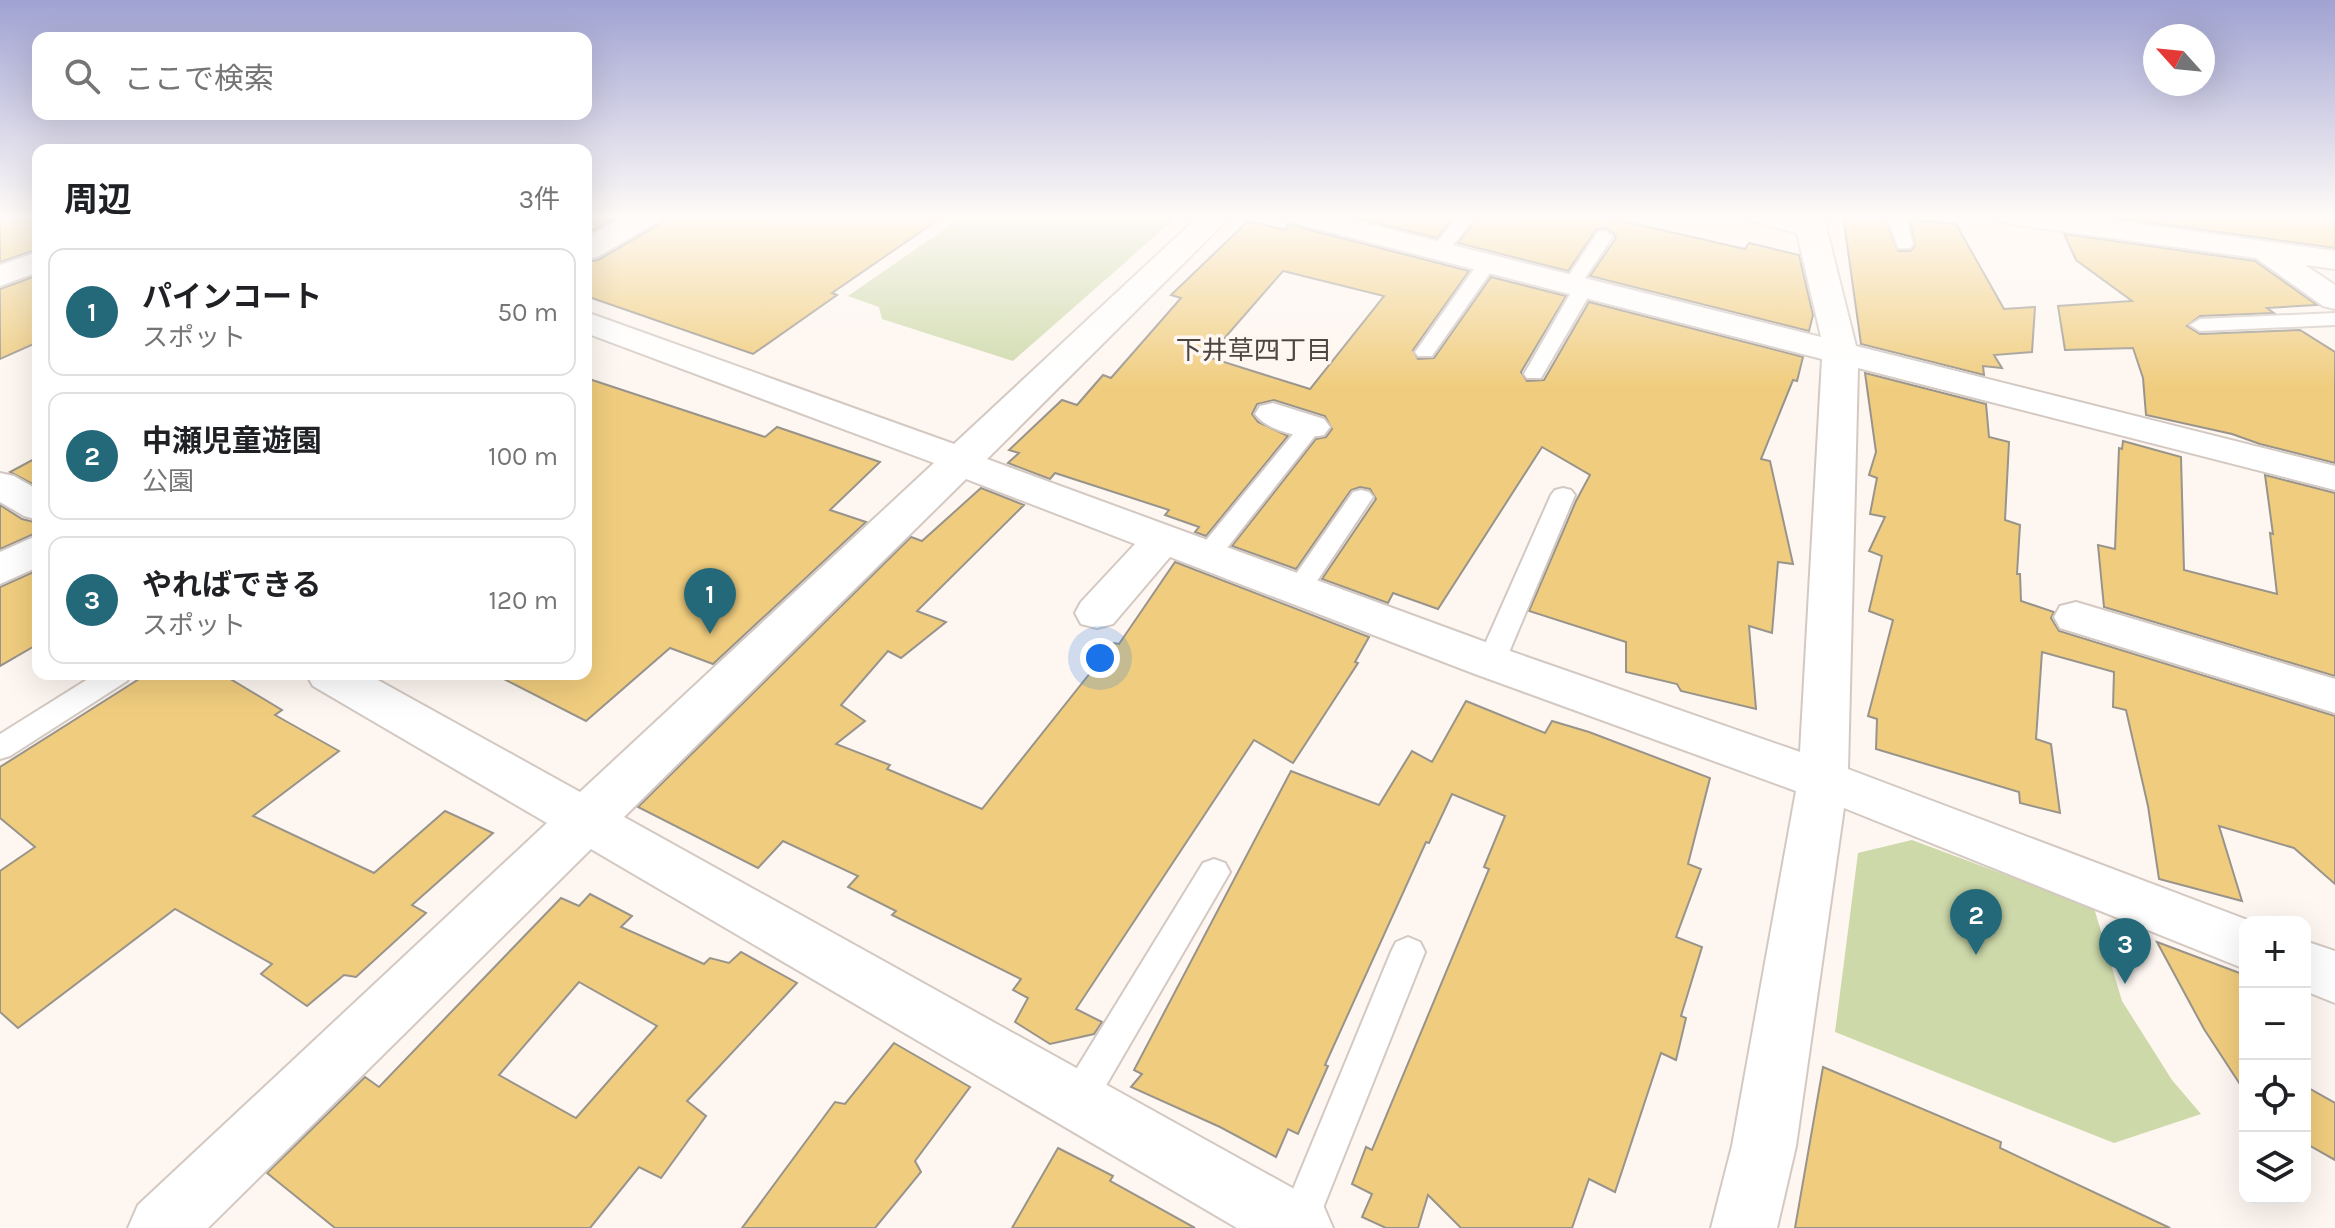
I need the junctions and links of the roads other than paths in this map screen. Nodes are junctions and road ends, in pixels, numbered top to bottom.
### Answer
1 (1157, 272) edge
2 (1481, 272) edge
3 (1524, 272) edge
4 (1585, 272) edge
5 (1823, 272) edge
6 (2295, 272) edge
7 (1578, 286) junction
8 (2335, 299) edge
9 (2335, 319) edge
10 (592, 324) edge
11 (2200, 325) dead end
12 (1838, 350) junction
13 (1425, 352) dead end
14 (1534, 374) dead end
15 (1273, 414) dead end
16 (1311, 427) joint
17 (960, 461) junction
18 (2335, 478) edge
19 (0, 485) edge
20 (1563, 495) dead end
21 (1361, 497) dead end
22 (32, 504) edge
23 (1162, 539) junction
24 (32, 552) edge
25 (1207, 556) junction
26 (0, 570) edge
27 (1298, 590) junction
28 (1097, 613) dead end
29 (2076, 617) dead end
30 (1491, 662) junction
31 (108, 680) edge
32 (339, 680) edge
33 (2335, 696) edge
34 (0, 748) edge
35 (1823, 779) junction
36 (584, 821) junction
37 (1214, 872) dead end
38 (2239, 942) edge
39 (1408, 952) dead end
40 (2311, 968) edge
41 (2335, 977) edge
42 (1077, 1101) junction
43 (1298, 1227) edge
44 (161, 1228) edge
45 (1744, 1228) edge

1 - 17 street
2 - 13 lane
3 - 7 street
4 - 7 lane
5 - 12 street
6 - 8 street
7 - 12 street
7 - 14 lane
9 - 11 lane
10 - 17 street
12 - 18 street
12 - 35 street
15 - 16 street
16 - 25 lane
17 - 23 street
17 - 36 street
19 - 22 street
20 - 30 lane
21 - 27 lane
23 - 25 street
23 - 28 street
24 - 26 street
25 - 27 street
27 - 30 street
29 - 33 street
30 - 35 street
31 - 34 lane
32 - 36 street
35 - 38 street
35 - 45 street
36 - 42 street
36 - 44 street
37 - 42 lane
39 - 43 lane
40 - 41 street
42 - 43 street

